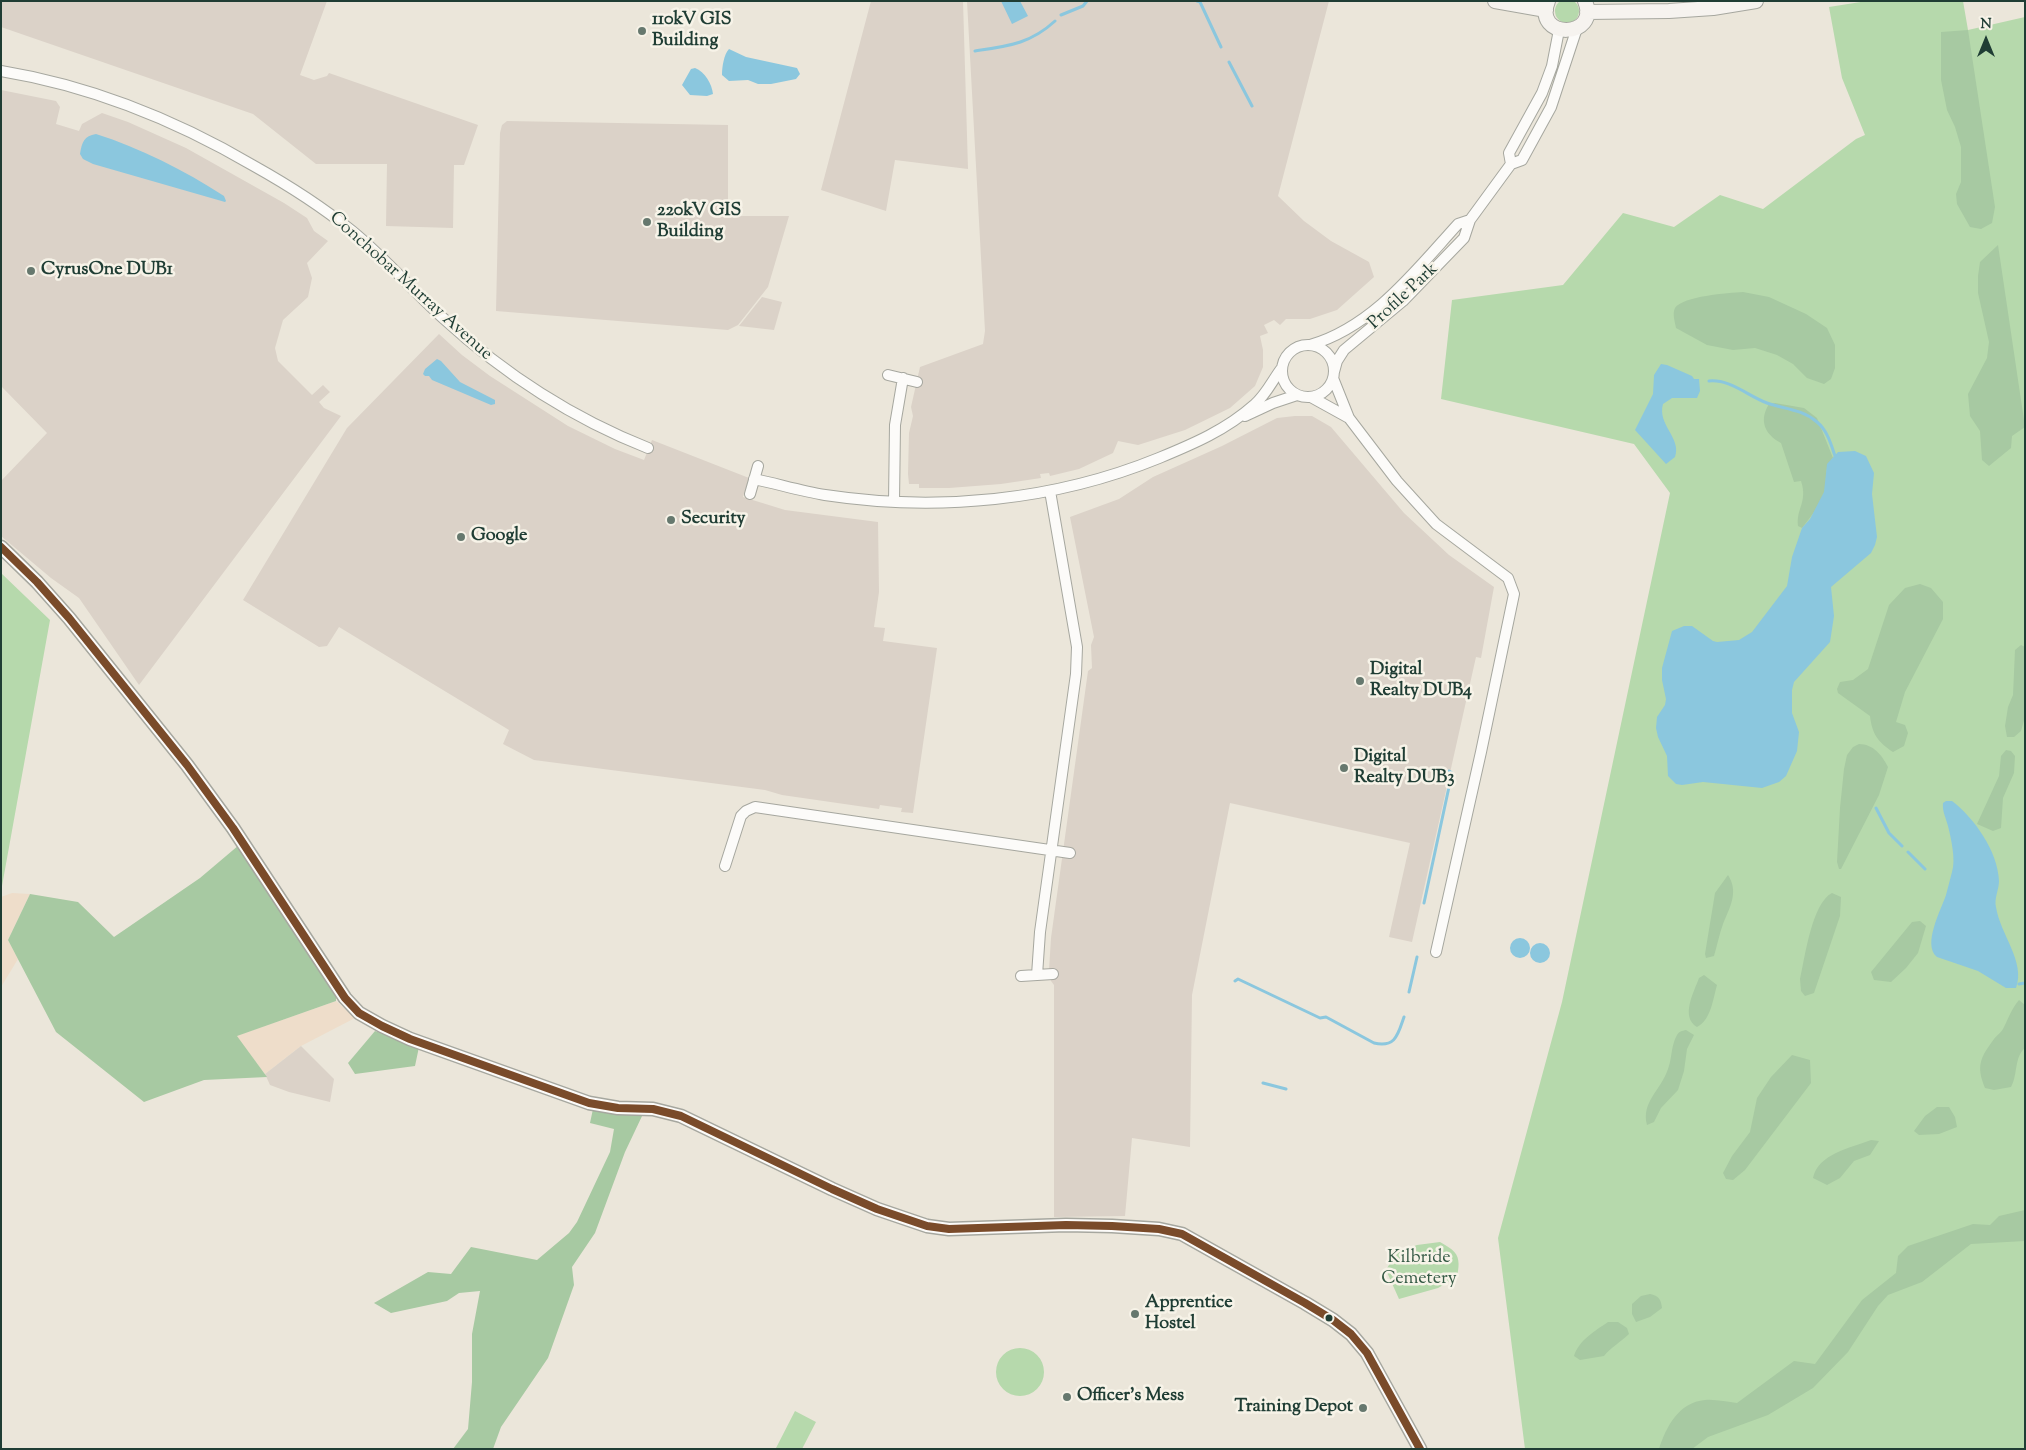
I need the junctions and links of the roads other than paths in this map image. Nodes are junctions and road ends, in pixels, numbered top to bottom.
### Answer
1 (1495, 1) edge
2 (1756, 1) edge
3 (1547, 6) edge
4 (1586, 7) edge
5 (1577, 28) junction
6 (1559, 30) junction
7 (1, 71) edge
8 (1511, 164) junction
9 (1470, 220) junction
10 (1310, 345) junction
11 (1281, 369) junction
12 (888, 375) dead end
13 (1334, 375) junction
14 (903, 378) junction
15 (917, 382) dead end
16 (1297, 396) junction
17 (1312, 398) junction
18 (1239, 418) junction
19 (1349, 418) junction
20 (648, 448) dead end
21 (758, 466) dead end
22 (754, 479) junction
23 (1050, 490) junction
24 (750, 494) dead end
25 (894, 502) junction
26 (1, 547) edge
27 (1051, 850) junction
28 (1070, 853) dead end
29 (725, 866) dead end
30 (1436, 952) dead end
31 (1053, 974) dead end
32 (1037, 975) junction
33 (1021, 976) dead end
34 (1420, 1449) edge

1 - 3 main road
2 - 4 main road
3 - 6 main road
4 - 5 main road
5 - 6 main road
5 - 8 street, Profile Park
6 - 8 street, Profile Park
7 - 20 street, Conchobar Murray Avenue
8 - 9 street, Profile Park
9 - 10 street, Profile Park
9 - 13 street, Profile Park
10 - 11 street
10 - 13 street
11 - 16 street
11 - 18 street
12 - 14 street
13 - 17 street
13 - 19 street
14 - 15 street
14 - 25 street
16 - 17 street
16 - 18 street
17 - 19 street
18 - 23 street
19 - 30 street
21 - 22 street
22 - 24 street
22 - 25 street
23 - 25 street
23 - 27 street
26 - 34 street
27 - 28 street
27 - 29 street
27 - 32 street
31 - 32 street
32 - 33 street

